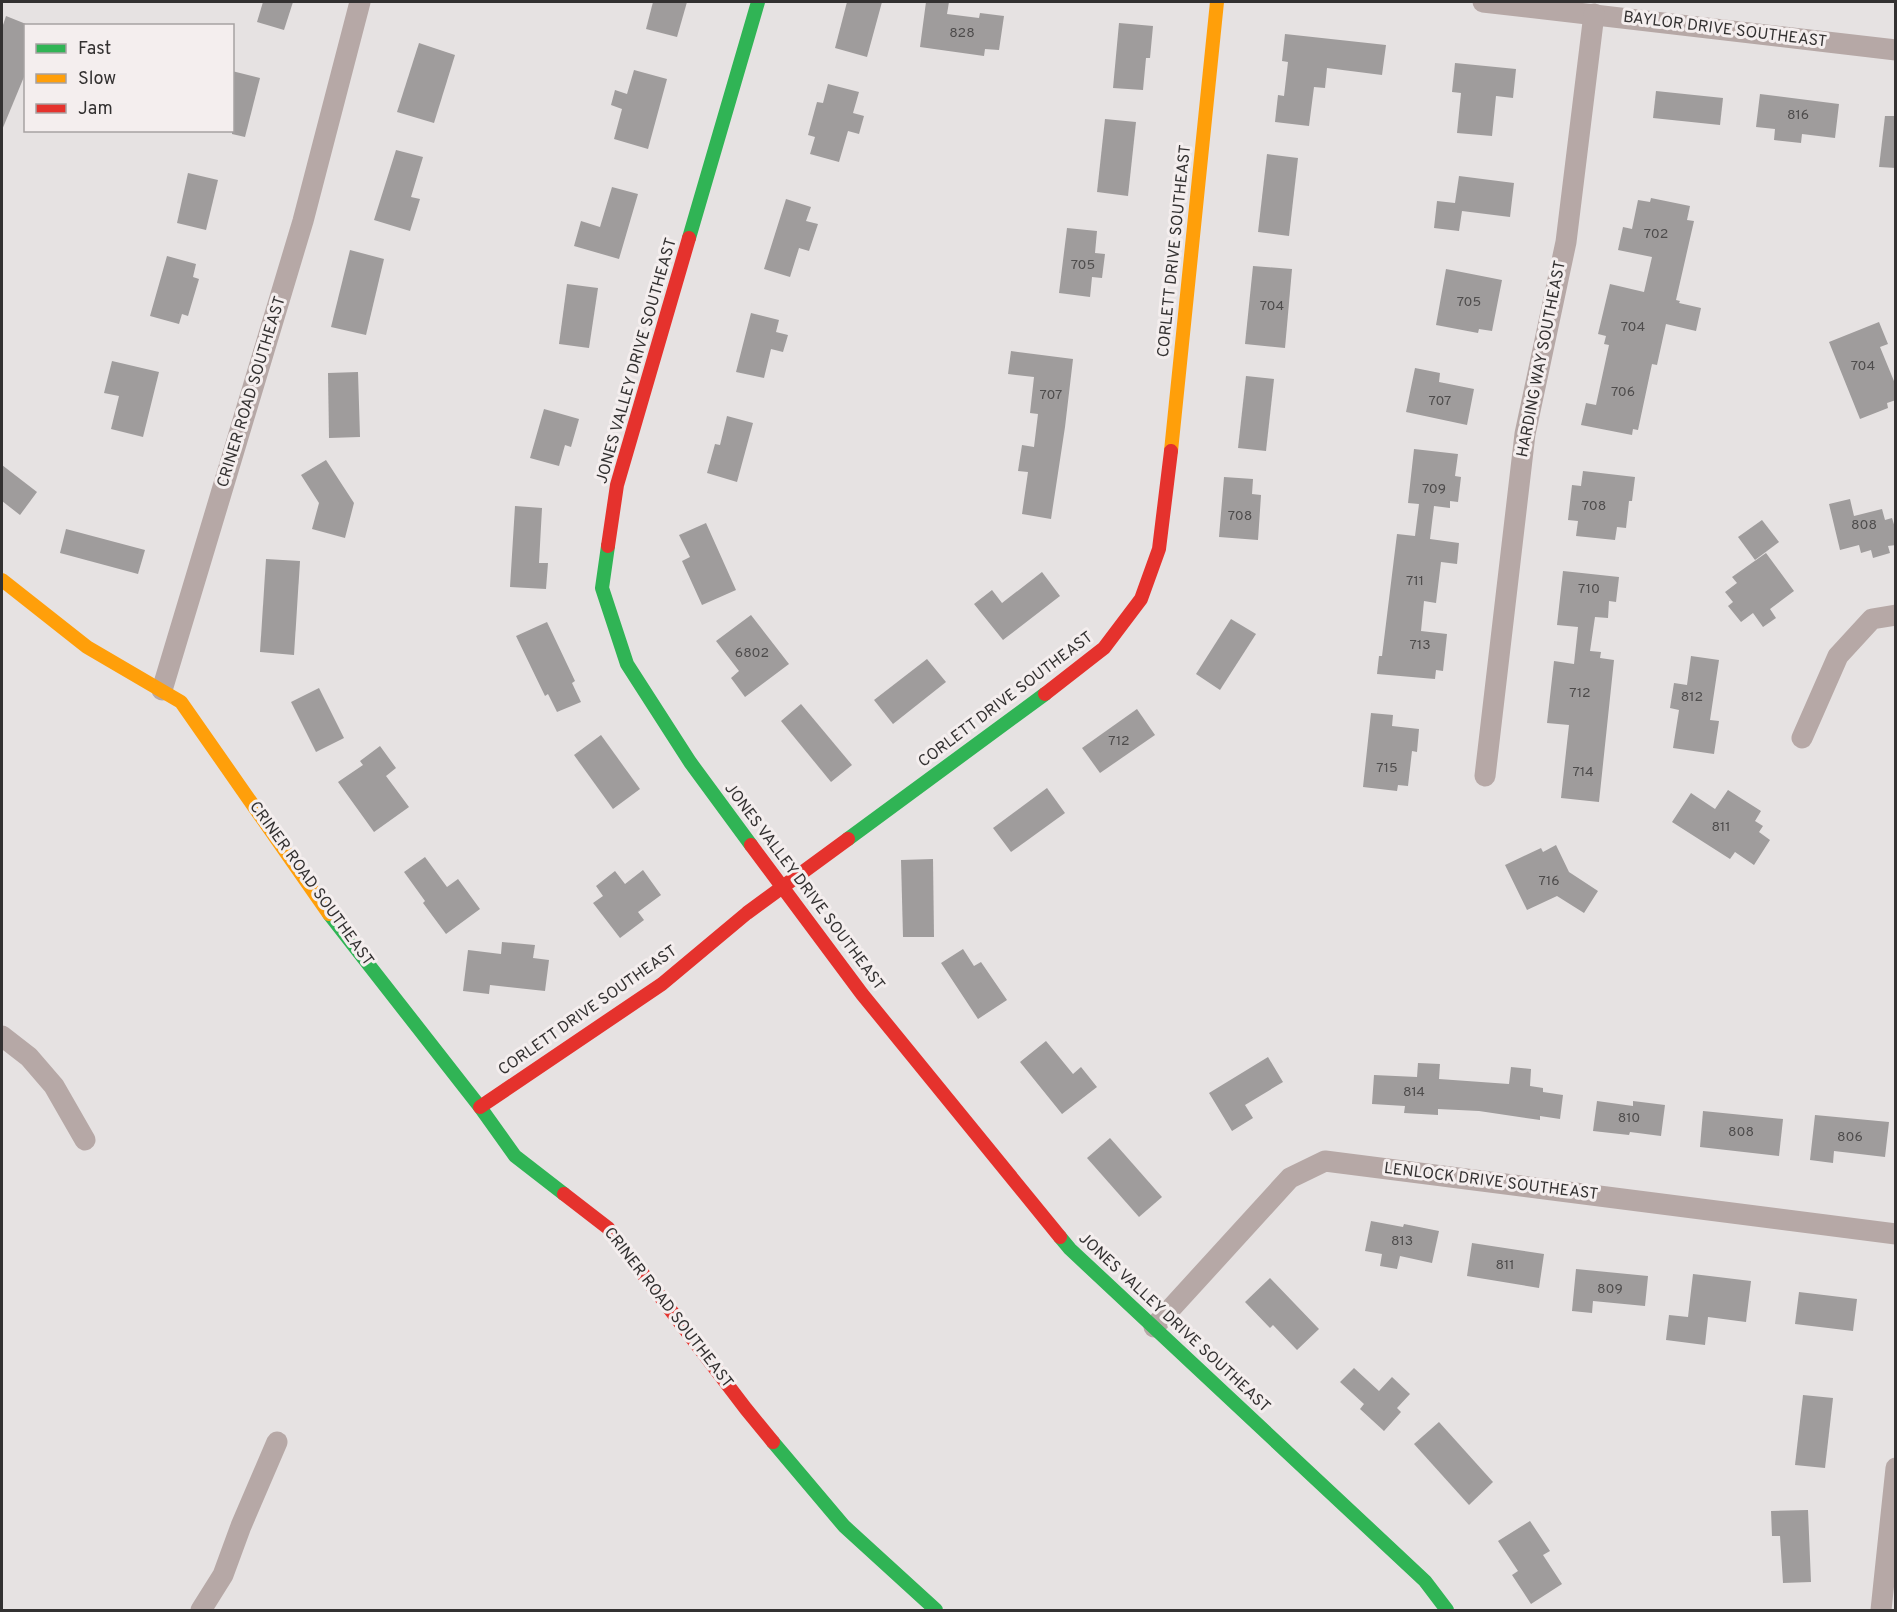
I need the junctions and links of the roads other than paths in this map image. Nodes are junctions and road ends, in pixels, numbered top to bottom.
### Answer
1 (360, 2) edge
2 (758, 2) edge
3 (1217, 2) edge
4 (1483, 2) edge
5 (1594, 14) junction
6 (1896, 50) edge
7 (2, 580) edge
8 (1896, 615) edge
9 (162, 690) junction
10 (1802, 738) dead end
11 (1485, 776) dead end
12 (782, 886) junction
13 (2, 1036) edge
14 (480, 1107) junction
15 (85, 1140) dead end
16 (1896, 1234) edge
17 (1154, 1327) junction
18 (277, 1442) dead end
19 (1896, 1468) edge
20 (201, 1611) edge
21 (936, 1611) edge
22 (1447, 1611) edge
23 (1881, 1611) edge

1 - 9 street, CRINER ROAD SOUTHEAST
2 - 12 street, JONES VALLEY DRIVE SOUTHEAST
3 - 12 street, CORLETT DRIVE SOUTHEAST
4 - 5 street, BAYLOR DRIVE SOUTHEAST
5 - 6 street, BAYLOR DRIVE SOUTHEAST
5 - 11 street, HARDING WAY SOUTHEAST
7 - 9 street
8 - 10 street
9 - 14 street, CRINER ROAD SOUTHEAST
12 - 14 street, CORLETT DRIVE SOUTHEAST
12 - 17 street, JONES VALLEY DRIVE SOUTHEAST
13 - 15 street
14 - 21 street, CRINER ROAD SOUTHEAST
16 - 17 street, LENLOCK DRIVE SOUTHEAST
17 - 22 street, JONES VALLEY DRIVE SOUTHEAST
18 - 20 street
19 - 23 street

